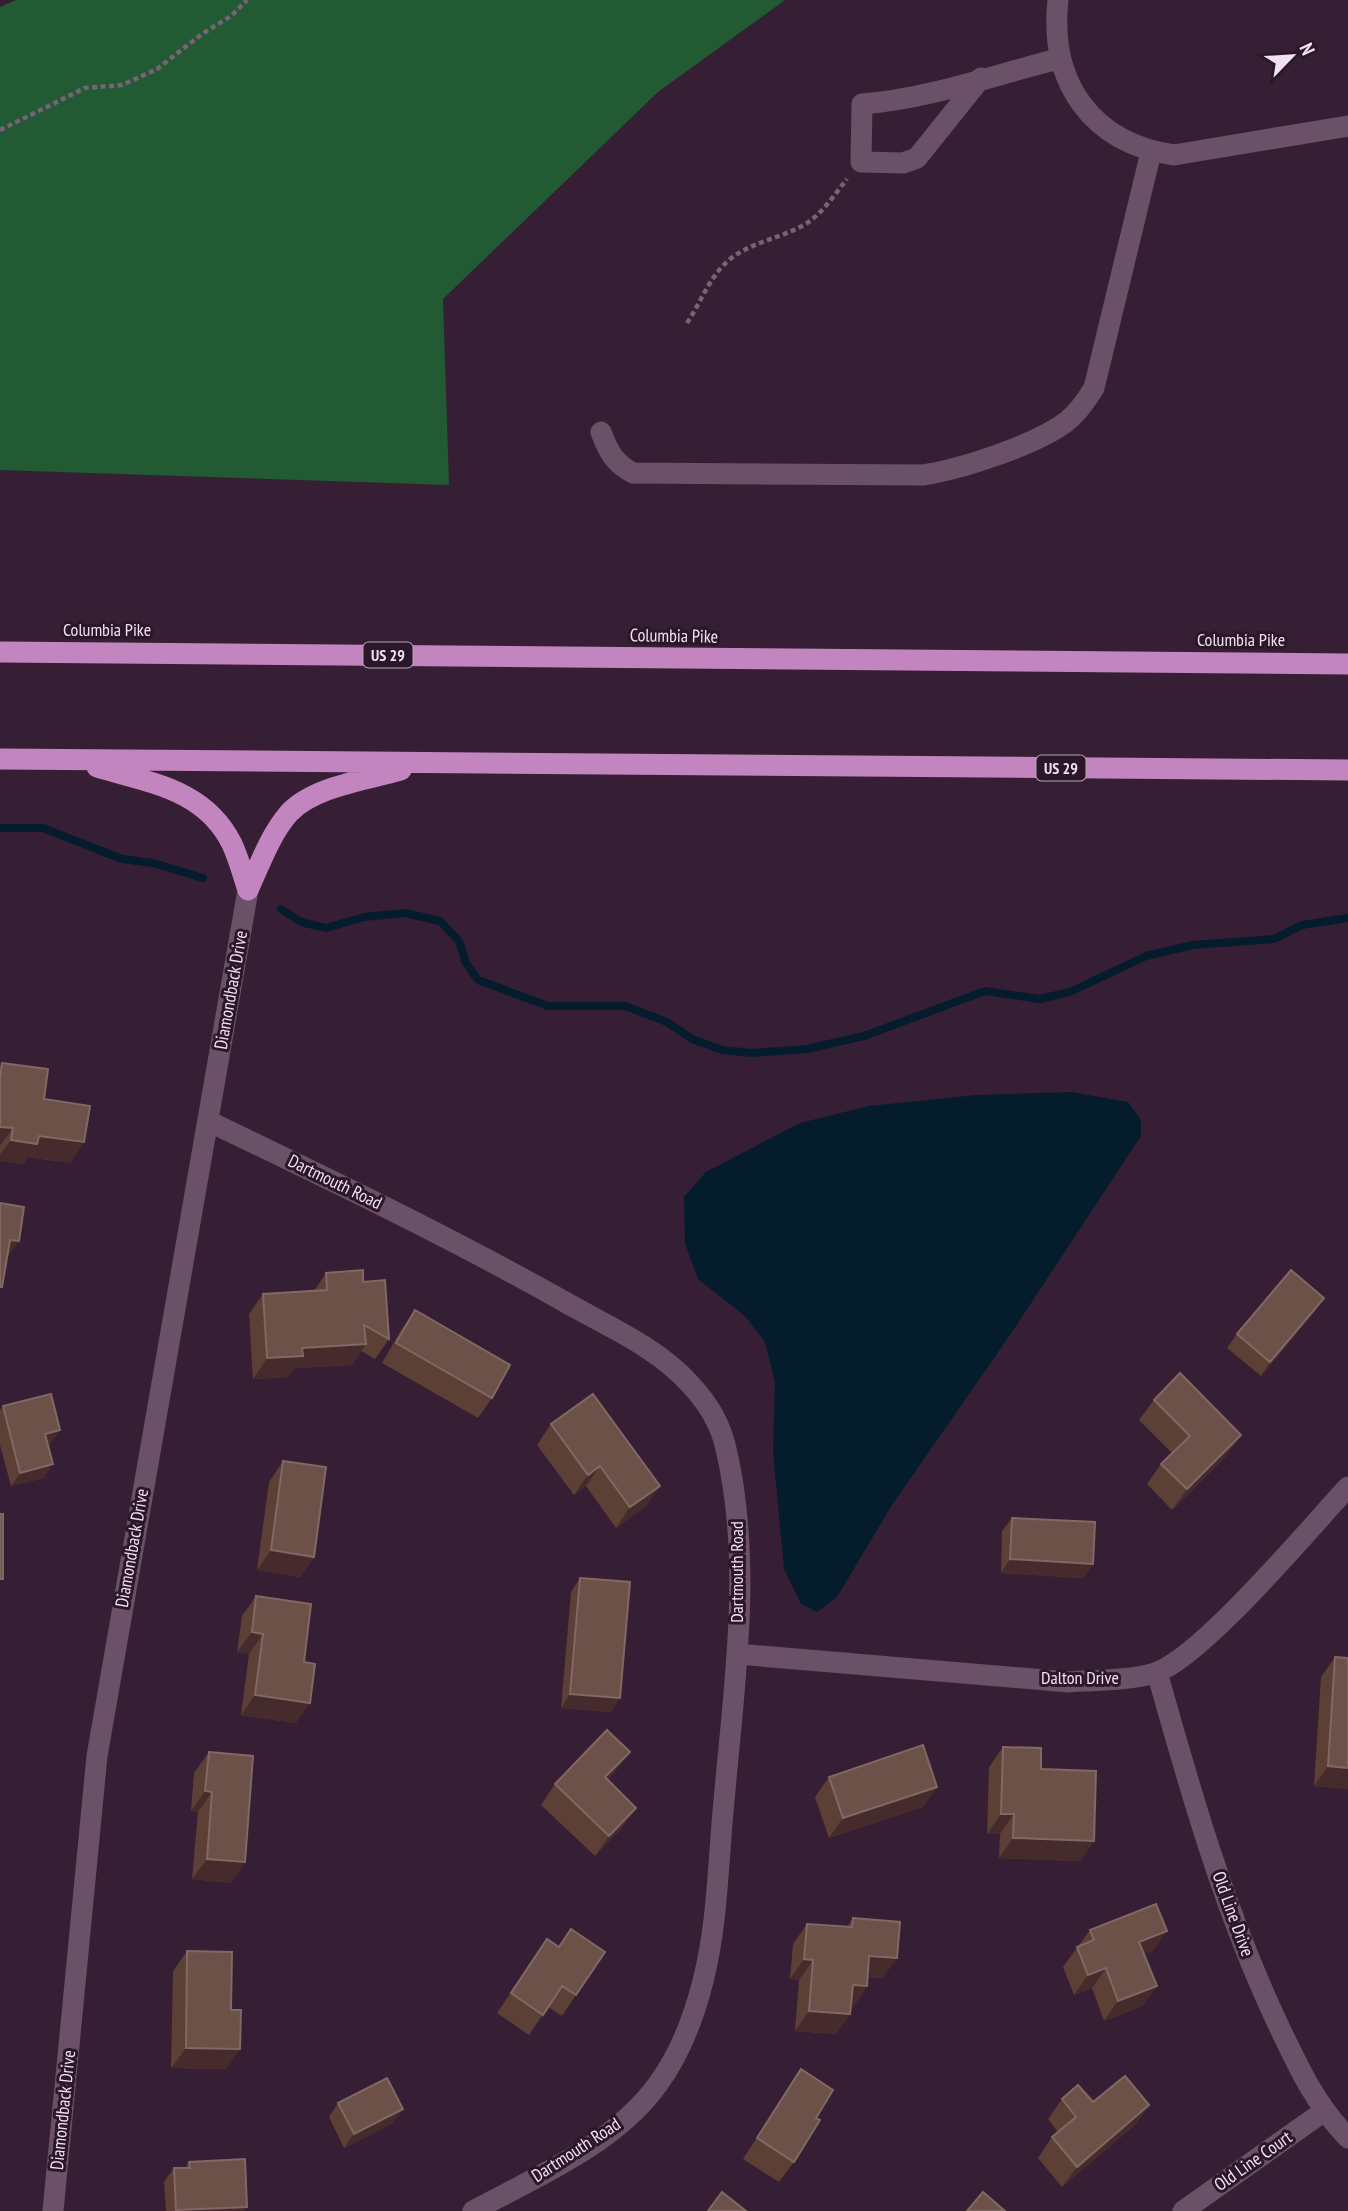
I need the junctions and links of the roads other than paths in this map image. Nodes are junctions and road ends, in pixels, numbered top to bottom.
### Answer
1 (1058, 0) edge
2 (1058, 58) junction
3 (981, 78) junction
4 (1348, 126) edge
5 (1151, 152) junction
6 (601, 432) dead end
7 (0, 652) edge
8 (1348, 664) edge
9 (0, 759) edge
10 (71, 759) junction
11 (423, 764) junction
12 (1348, 770) edge
13 (248, 890) junction
14 (208, 1121) junction
15 (1348, 1487) edge
16 (737, 1654) junction
17 (1157, 1672) junction
18 (1323, 2112) junction
19 (1348, 2138) edge
20 (53, 2211) edge
21 (473, 2211) edge
22 (1184, 2211) edge

1 - 2 street
2 - 3 street
2 - 5 street
3 - 3 street
4 - 5 street
5 - 6 street
7 - 8 highway, Columbia Pike / US 29
9 - 10 highway, US 29
10 - 11 highway, US 29
10 - 13 highway
11 - 12 highway, US 29
11 - 13 highway
13 - 14 street, Diamondback Drive
14 - 16 street, Dartmouth Road
14 - 20 street, Diamondback Drive
15 - 17 street, Dalton Drive
16 - 17 street, Dalton Drive
16 - 21 street, Dartmouth Road
17 - 18 street, Old Line Drive
18 - 19 street, Old Line Drive
18 - 22 street, Old Line Court

